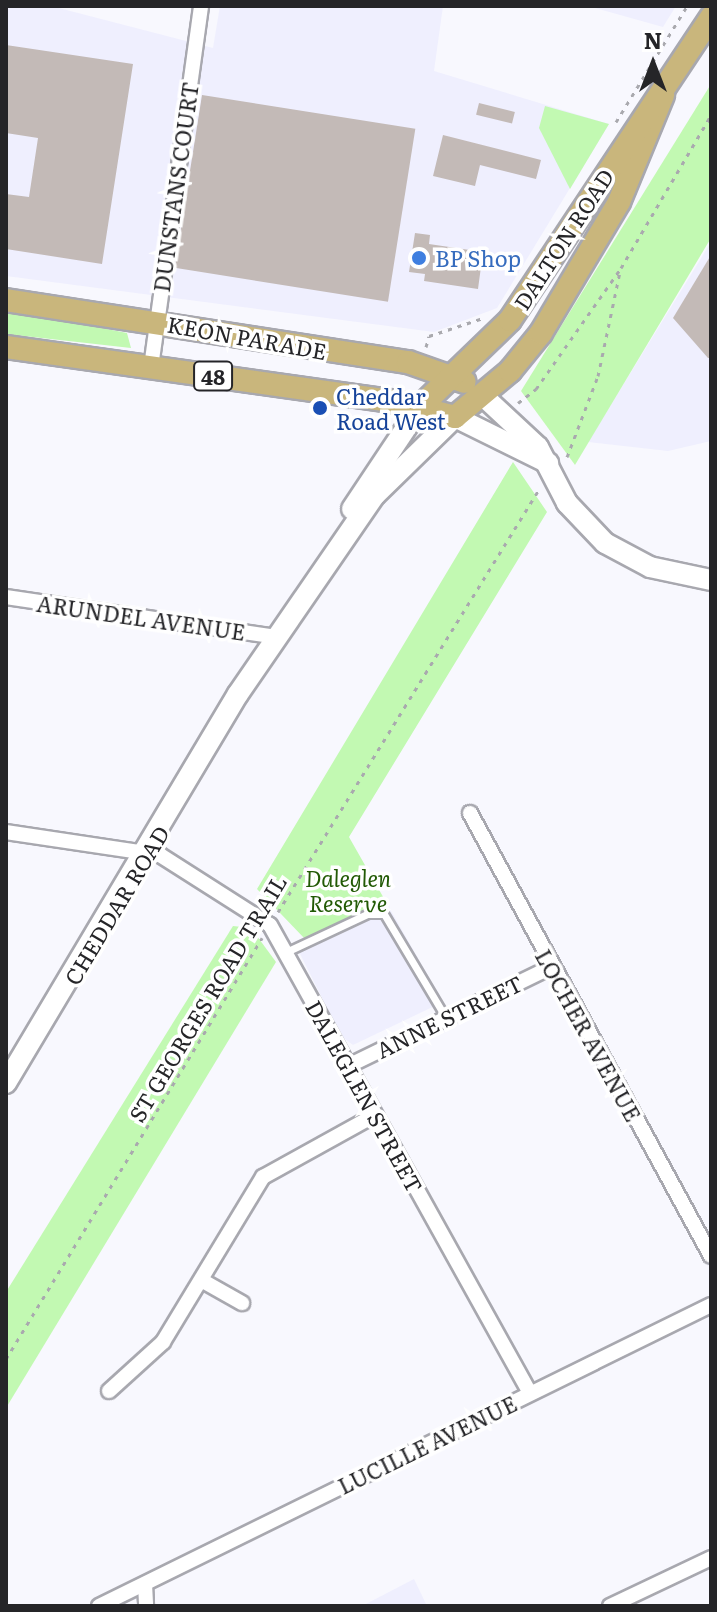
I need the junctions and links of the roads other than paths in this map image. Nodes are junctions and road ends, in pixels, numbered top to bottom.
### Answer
1 (201, 6) edge
2 (701, 6) edge
3 (711, 14) edge
4 (663, 95) junction
5 (6, 300) edge
6 (157, 322) junction
7 (6, 347) edge
8 (151, 367) junction
9 (454, 377) junction
10 (482, 395) junction
11 (420, 407) junction
12 (455, 417) junction
13 (557, 460) junction
14 (342, 535) junction
15 (710, 583) edge
16 (6, 597) edge
17 (276, 637) junction
18 (470, 813) dead end
19 (6, 832) edge
20 (147, 853) junction
21 (286, 952) junction
22 (551, 967) junction
23 (446, 1018) junction
24 (13, 1065) edge
25 (348, 1066) junction
26 (6, 1083) edge
27 (6, 1099) edge
28 (375, 1115) junction
29 (711, 1256) edge
30 (203, 1281) junction
31 (242, 1303) dead end
32 (711, 1305) edge
33 (109, 1391) dead end
34 (530, 1393) junction
35 (711, 1558) edge
36 (145, 1584) junction
37 (99, 1606) edge
38 (146, 1606) edge
39 (610, 1606) edge

1 - 6 street, DUNSTANS COURT
2 - 3 lane
3 - 4 main road, DALTON ROAD
4 - 9 main road, DALTON ROAD
4 - 10 main road, DALTON ROAD
5 - 6 main road, KEON PARADE / 48
6 - 8 street, DUNSTANS COURT
6 - 9 main road, KEON PARADE / 48
7 - 8 main road, KEON PARADE / 48
8 - 11 main road, KEON PARADE / 48
9 - 10 main road, KEON PARADE
9 - 11 main road, DALTON ROAD
10 - 12 main road, DALTON ROAD
10 - 13 main road
11 - 12 main road, KEON PARADE / 48
11 - 14 main road, CHEDDAR ROAD
12 - 13 main road
12 - 14 main road, CHEDDAR ROAD
13 - 15 main road
14 - 17 main road, CHEDDAR ROAD
16 - 17 street, ARUNDEL AVENUE
17 - 20 main road, CHEDDAR ROAD
18 - 22 street, LOCHER AVENUE
19 - 20 street, DALEGLEN STREET
20 - 21 street, DALEGLEN STREET
20 - 24 main road, CHEDDAR ROAD
21 - 23 lane
21 - 25 street, DALEGLEN STREET
22 - 23 street, ANNE STREET
22 - 29 street, LOCHER AVENUE
23 - 25 street, ANNE STREET
24 - 26 main road, CHEDDAR ROAD
24 - 27 main road, CHEDDAR ROAD
25 - 28 street, DALEGLEN STREET
28 - 30 street
28 - 34 street, DALEGLEN STREET
30 - 31 street
30 - 33 street
32 - 34 street, LUCILLE AVENUE
34 - 36 street, LUCILLE AVENUE
35 - 39 street
36 - 37 street, LUCILLE AVENUE
36 - 38 street

